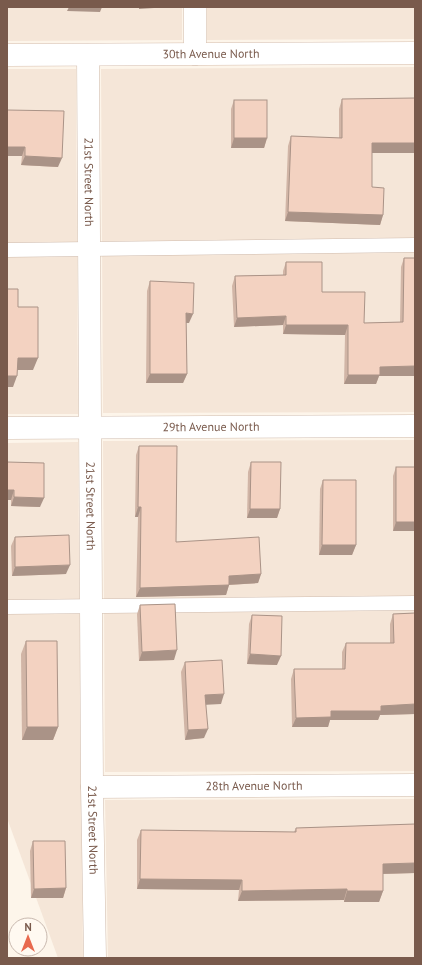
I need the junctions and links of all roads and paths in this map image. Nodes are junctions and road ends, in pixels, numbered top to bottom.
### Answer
1 (195, 7) edge
2 (415, 53) edge
3 (195, 54) junction
4 (7, 55) edge
5 (88, 55) junction
6 (415, 245) edge
7 (7, 250) edge
8 (89, 250) junction
9 (415, 426) edge
10 (90, 427) junction
11 (7, 428) edge
12 (415, 603) edge
13 (91, 606) junction
14 (7, 607) edge
15 (415, 785) edge
16 (92, 787) junction
17 (95, 958) edge

1 - 3 street
2 - 3 street, 30th Avenue North
3 - 5 street, 30th Avenue North
4 - 5 street, 30th Avenue North
5 - 8 street, 21st Street North
6 - 8 lane
7 - 8 lane
8 - 10 street, 21st Street North
9 - 10 street, 29th Avenue North
10 - 11 street, 29th Avenue North
10 - 13 street, 21st Street North
12 - 13 lane
13 - 14 lane
13 - 16 street, 21st Street North
15 - 16 street, 28th Avenue North
16 - 17 street, 21st Street North

